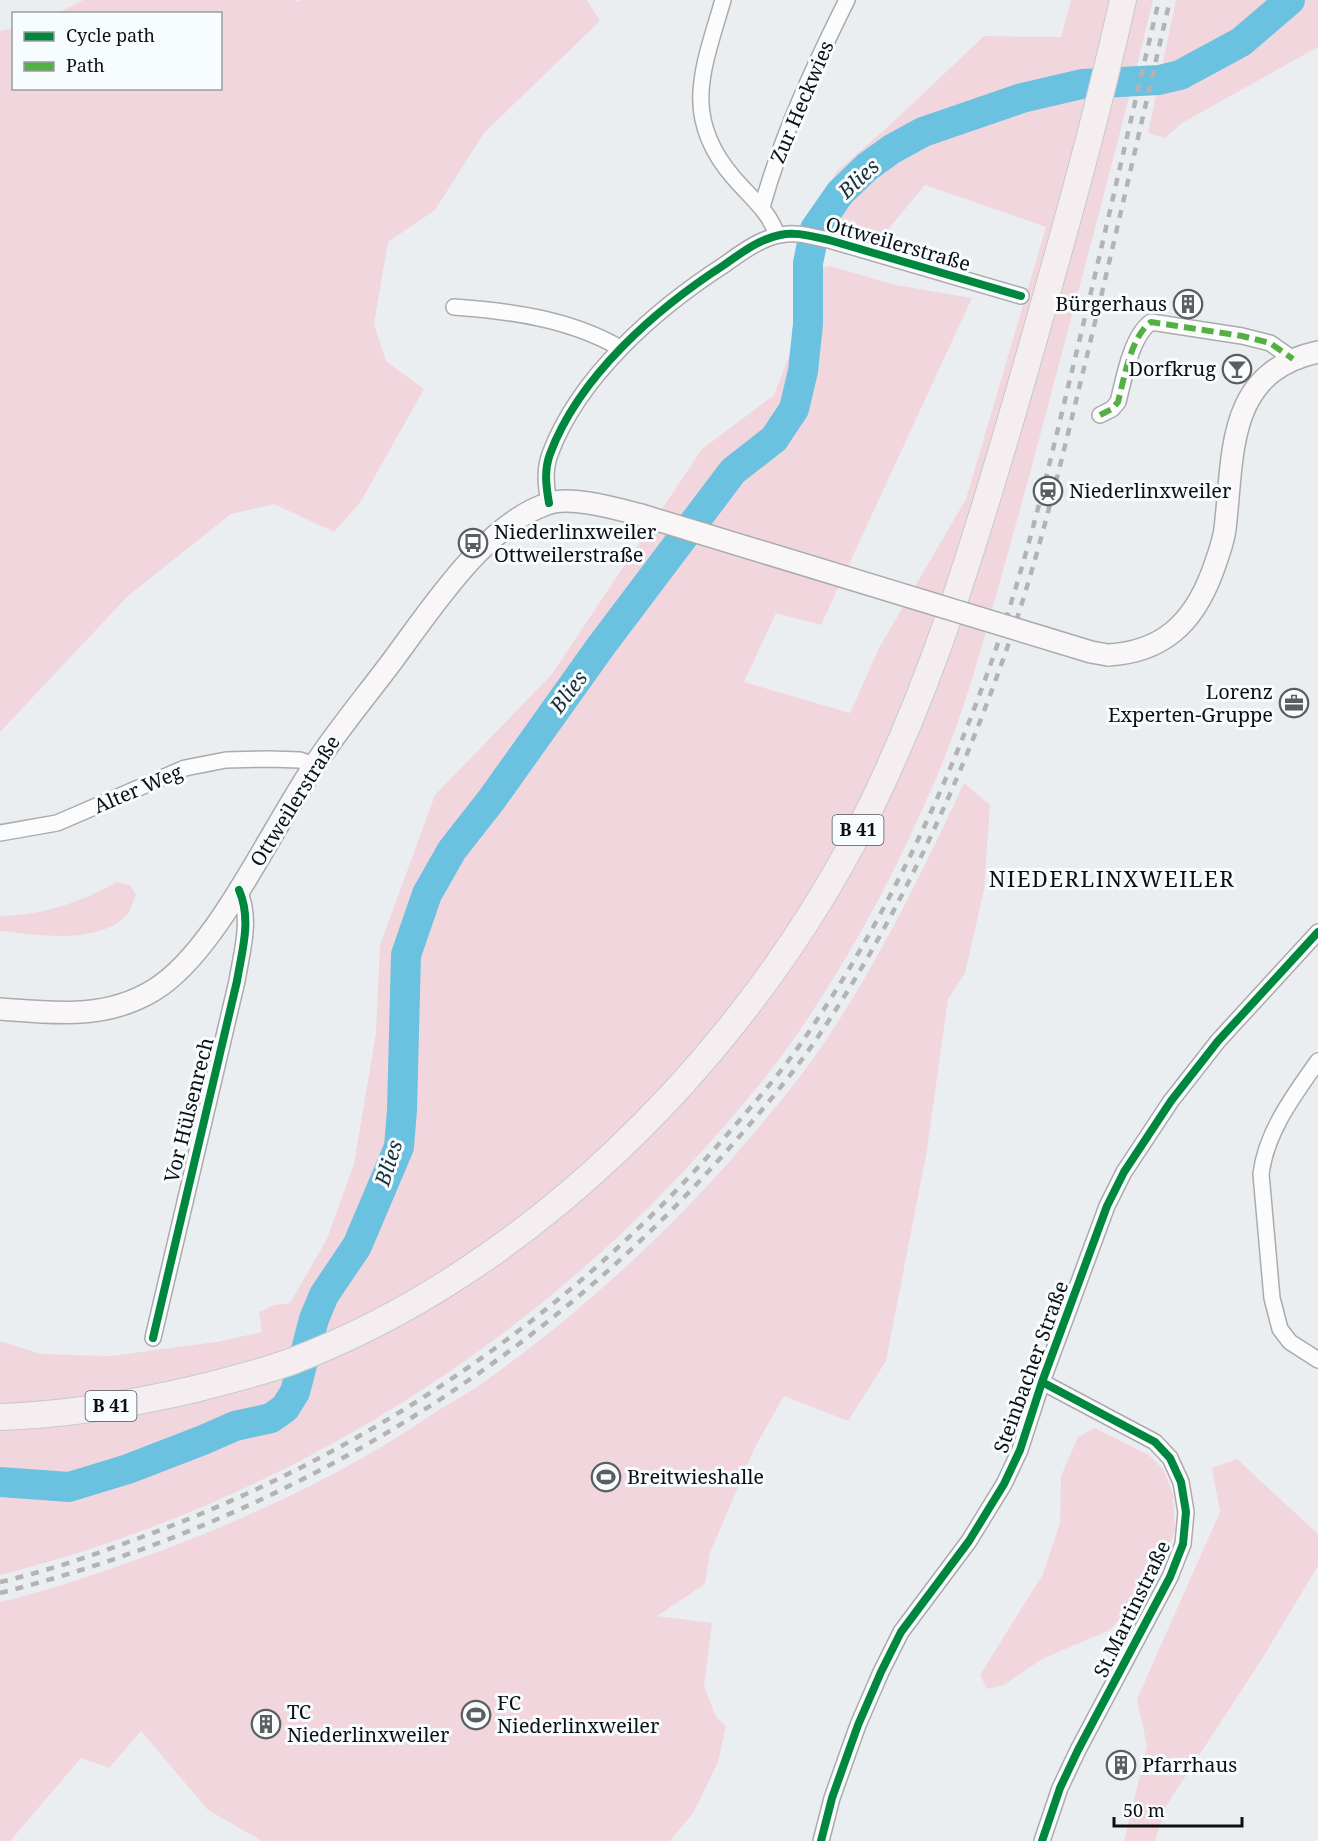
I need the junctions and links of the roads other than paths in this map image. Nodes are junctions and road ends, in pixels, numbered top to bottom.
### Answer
1 (723, 0) edge
2 (847, 0) edge
3 (1123, 0) edge
4 (762, 207) junction
5 (777, 235) junction
6 (1021, 296) dead end
7 (454, 307) dead end
8 (620, 348) junction
9 (1318, 352) edge
10 (1293, 359) junction
11 (1100, 415) dead end
12 (549, 503) junction
13 (314, 765) junction
14 (0, 833) edge
15 (239, 890) junction
16 (1318, 932) edge
17 (0, 1009) edge
18 (1318, 1061) edge
19 (153, 1338) dead end
20 (1318, 1360) edge
21 (1042, 1382) junction
22 (220, 1383) junction
23 (0, 1406) edge
24 (0, 1417) edge
25 (821, 1841) edge
26 (1042, 1841) edge

1 - 4 street
2 - 4 street, Zur Heckwies
3 - 22 highway, B 41
4 - 5 street
5 - 6 street, Ottweilerstraße
5 - 8 street, Ottweilerstraße
7 - 8 street
8 - 12 street, Ottweilerstraße
9 - 10 main road
10 - 11 street
10 - 12 main road, Ottweilerstraße, bridge
12 - 13 main road, Ottweilerstraße
13 - 14 street, Alter Weg
13 - 15 main road, Ottweilerstraße
15 - 17 main road, Ottweilerstraße
15 - 19 street, Vor Hülsenrech
16 - 21 street, Steinbacher Straße
18 - 20 street
21 - 25 street, Steinbacher Straße
21 - 26 street, St.Martinstraße
22 - 23 highway
22 - 24 highway, B 41

